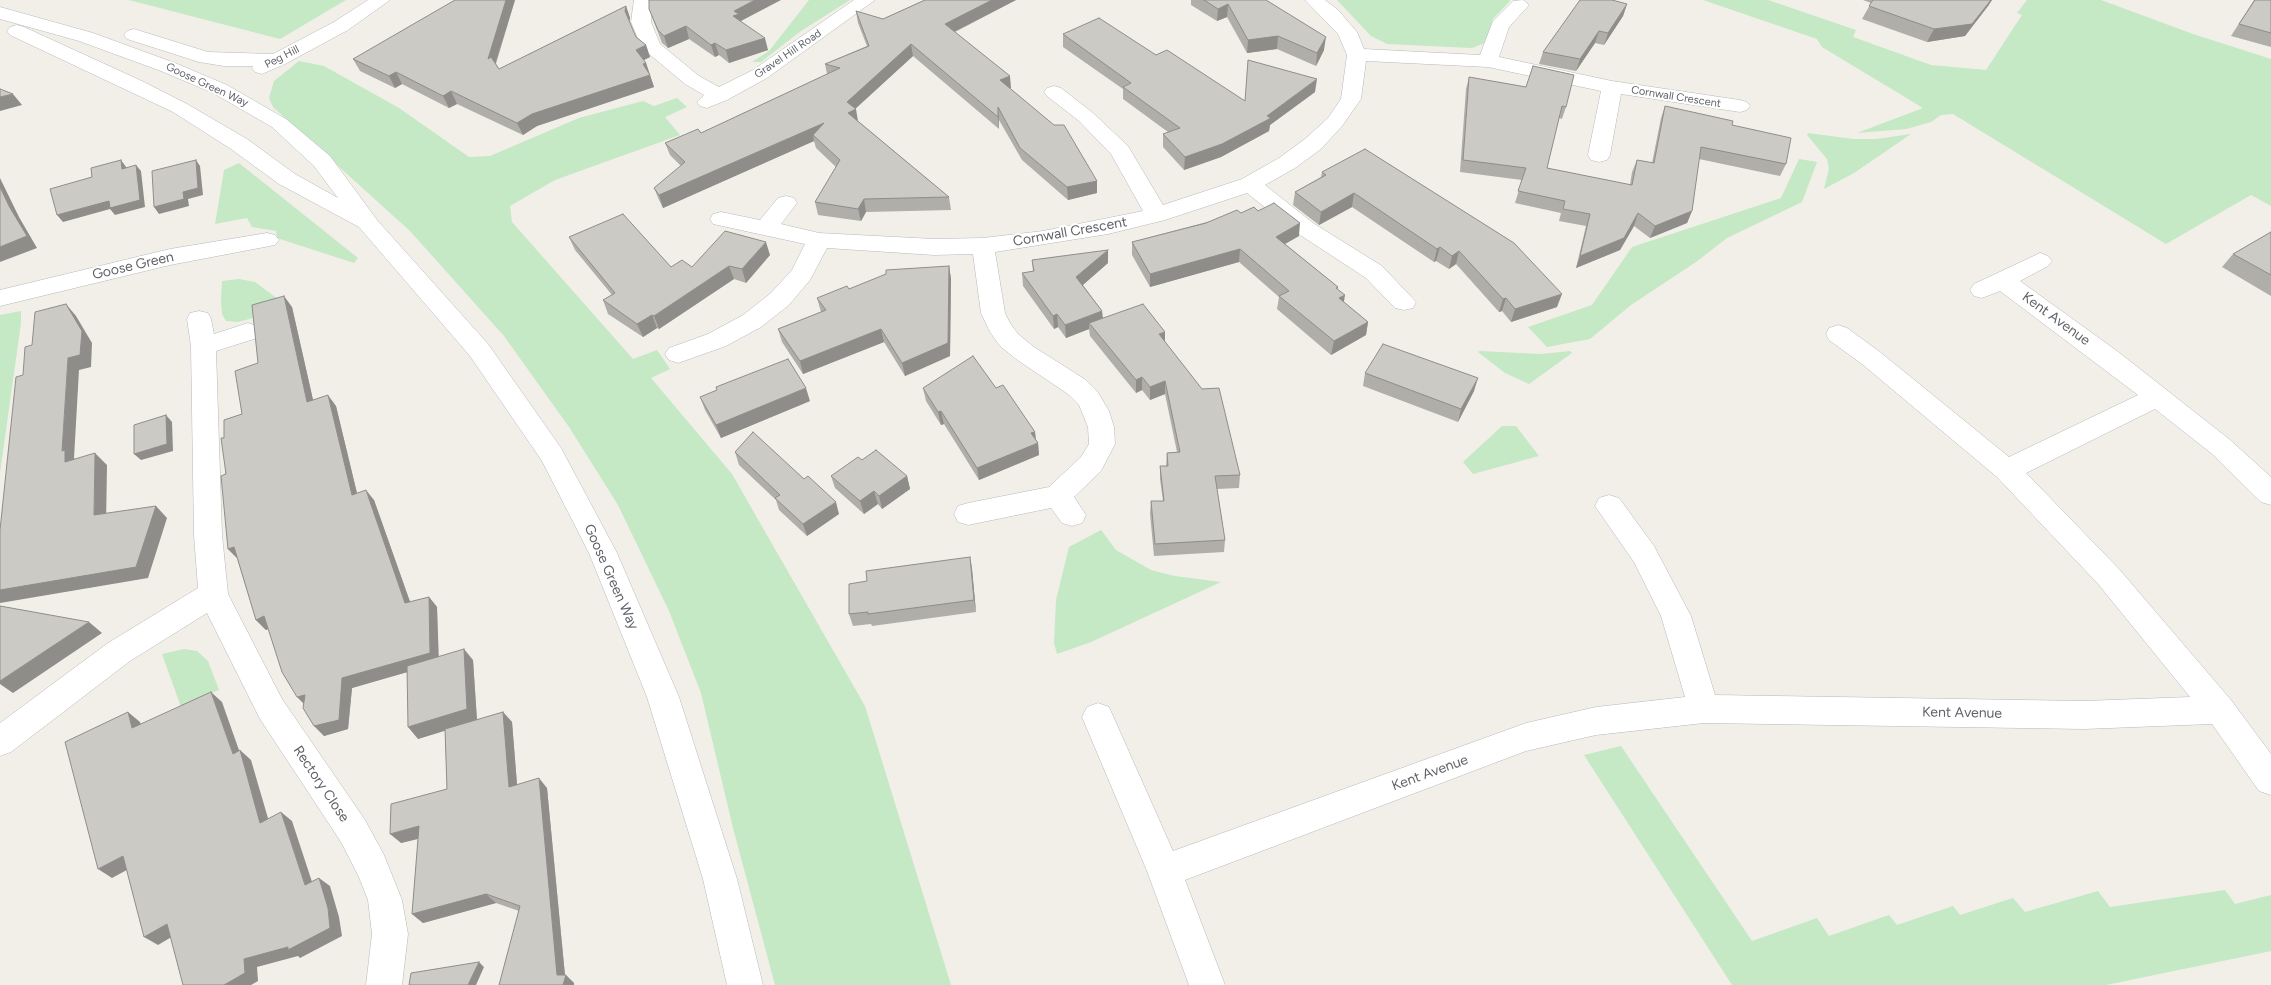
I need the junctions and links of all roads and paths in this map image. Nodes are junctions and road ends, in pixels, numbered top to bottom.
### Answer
1 (381, 0) edge
2 (643, 0) edge
3 (866, 0) edge
4 (1314, 0) edge
5 (1520, 5) dead end
6 (0, 13) edge
7 (39, 23) junction
8 (0, 24) edge
9 (1357, 55) junction
10 (278, 60) junction
11 (1488, 61) junction
12 (1612, 87) junction
13 (220, 89) junction
14 (1054, 92) dead end
15 (1740, 106) dead end
16 (180, 108) junction
17 (1599, 155) dead end
18 (1250, 184) junction
19 (786, 202) dead end
20 (1157, 215) junction
21 (721, 219) dead end
22 (369, 225) junction
23 (766, 228) junction
24 (267, 240) dead end
25 (819, 240) junction
26 (983, 246) junction
27 (2040, 261) dead end
28 (0, 298) edge
29 (1404, 302) dead end
30 (199, 319) dead end
31 (248, 332) dead end
32 (1838, 334) dead end
33 (203, 346) junction
34 (678, 354) dead end
35 (2156, 397) junction
36 (2007, 470) junction
37 (2271, 494) edge
38 (1609, 506) dead end
39 (968, 514) dead end
40 (213, 594) junction
41 (1704, 709) junction
42 (2220, 710) junction
43 (1098, 717) dead end
44 (0, 742) edge
45 (2271, 780) edge
46 (1164, 871) junction
47 (384, 985) edge
48 (745, 985) edge
49 (1207, 985) edge

1 - 10 street, Peg Hill
2 - 3 street, Gravel Hill Road
4 - 9 street
5 - 11 street
6 - 7 street, Goose Green Way
7 - 10 street
7 - 13 street, Goose Green Way
8 - 16 street, Goose Green Way
9 - 11 street, Cornwall Crescent
9 - 18 street, Cornwall Crescent
10 - 13 street, Peg Hill
11 - 12 street, Cornwall Crescent
12 - 15 street, Cornwall Crescent
12 - 17 street, Cornwall Crescent
13 - 16 street, Peg Hill
13 - 22 street
14 - 20 street
16 - 22 street, Goose Green Way
18 - 20 street, Cornwall Crescent
18 - 29 street
19 - 23 street
20 - 26 street, Cornwall Crescent
21 - 23 street, Cornwall Crescent
22 - 48 street, Goose Green Way
23 - 25 street, Cornwall Crescent
24 - 28 street, Goose Green
25 - 26 street, Cornwall Crescent
25 - 34 street
26 - 39 street
27 - 35 street, Kent Avenue
30 - 33 street, Rectory Close
31 - 33 street
32 - 36 street
33 - 40 street, Rectory Close
35 - 36 street
35 - 37 street, Kent Avenue
36 - 42 street
38 - 41 street
40 - 44 street
40 - 47 street, Rectory Close
41 - 42 street, Kent Avenue
41 - 46 street, Kent Avenue
42 - 45 street
43 - 46 street
46 - 49 street

